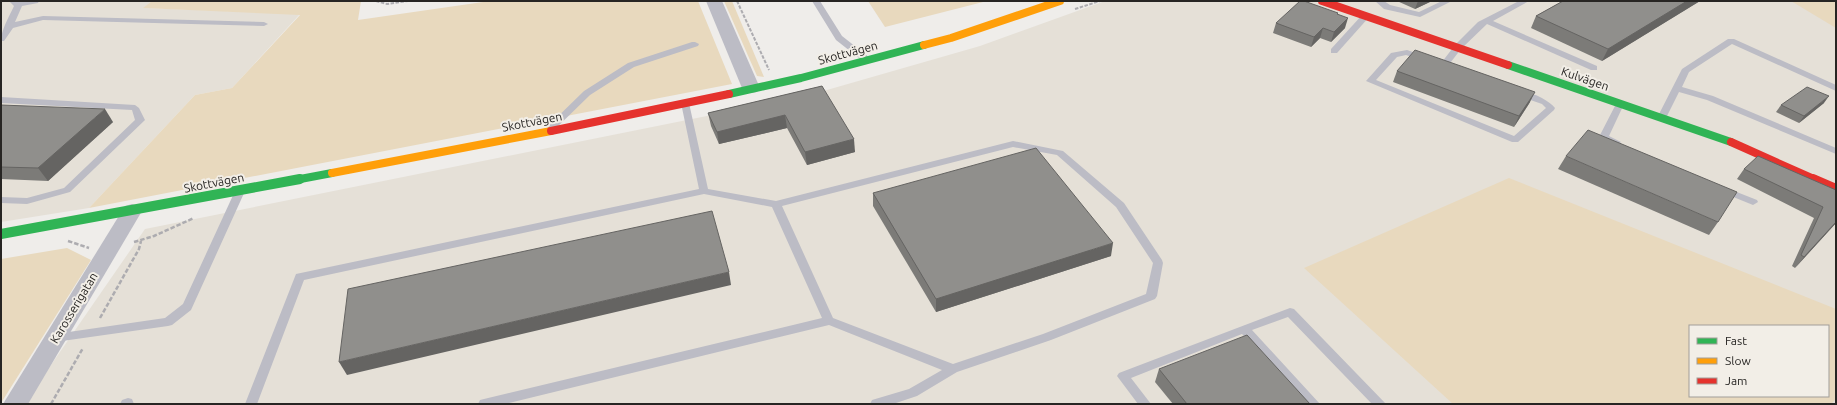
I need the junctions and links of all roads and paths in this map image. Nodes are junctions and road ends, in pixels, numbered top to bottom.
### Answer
1 (35, 1) edge
2 (376, 1) edge
3 (408, 1) edge
4 (714, 1) edge
5 (737, 1) edge
6 (816, 1) edge
7 (1060, 1) edge
8 (1322, 1) edge
9 (1379, 1) edge
10 (1448, 1) edge
11 (1525, 1) edge
12 (15, 3) edge
13 (1387, 7) junction
14 (1366, 16) junction
15 (1377, 20) junction
16 (1487, 21) junction
17 (264, 24) dead end
18 (10, 26) junction
19 (1, 39) edge
20 (695, 44) dead end
21 (1458, 48) junction
22 (1334, 50) dead end
23 (867, 60) junction
24 (1594, 68) dead end
25 (776, 83) junction
26 (752, 88) junction
27 (1676, 88) junction
28 (1836, 88) edge
29 (1509, 89) edge
30 (1, 100) edge
31 (685, 103) junction
32 (1620, 104) junction
33 (1662, 118) junction
34 (548, 131) junction
35 (1626, 147) edge
36 (1836, 151) edge
37 (1718, 187) edge
38 (1836, 188) edge
39 (240, 191) junction
40 (704, 191) junction
41 (1, 200) edge
42 (1753, 202) dead end
43 (776, 204) junction
44 (132, 211) junction
45 (1, 234) edge
46 (829, 321) junction
47 (1244, 330) junction
48 (55, 338) junction
49 (953, 369) junction
50 (15, 404) edge
51 (250, 404) edge
52 (484, 404) edge
53 (876, 404) edge
54 (1145, 404) edge
55 (1314, 404) edge
56 (1380, 404) edge

1 - 12 lane
2 - 3 path
4 - 26 street
5 - 25 path
6 - 23 lane
7 - 23 street, Skottvägen
8 - 14 street, Kulvägen
9 - 13 lane
10 - 13 lane
11 - 16 lane
12 - 18 lane
13 - 15 lane
14 - 15 street, Kulvägen
14 - 22 lane
15 - 21 street, Kulvägen
16 - 21 lane
16 - 24 lane
17 - 18 lane
18 - 19 lane
20 - 34 lane
21 - 29 lane
21 - 32 street, Kulvägen
23 - 25 street, Skottvägen
25 - 26 street, Skottvägen
26 - 31 street, Skottvägen
27 - 28 lane
27 - 33 lane
27 - 36 lane
30 - 41 lane
31 - 34 street, Skottvägen
31 - 40 lane
32 - 33 street, Kulvägen
32 - 35 lane
33 - 38 street, Kulvägen
34 - 39 street, Skottvägen
37 - 42 lane
39 - 44 street, Skottvägen
39 - 48 lane
40 - 43 lane
40 - 51 lane
43 - 46 lane
43 - 49 lane
44 - 45 street, Skottvägen
44 - 48 street, Karosserigatan
46 - 49 lane
46 - 52 lane
47 - 54 lane
47 - 55 lane
47 - 56 lane
48 - 50 street, Karosserigatan
49 - 53 lane

